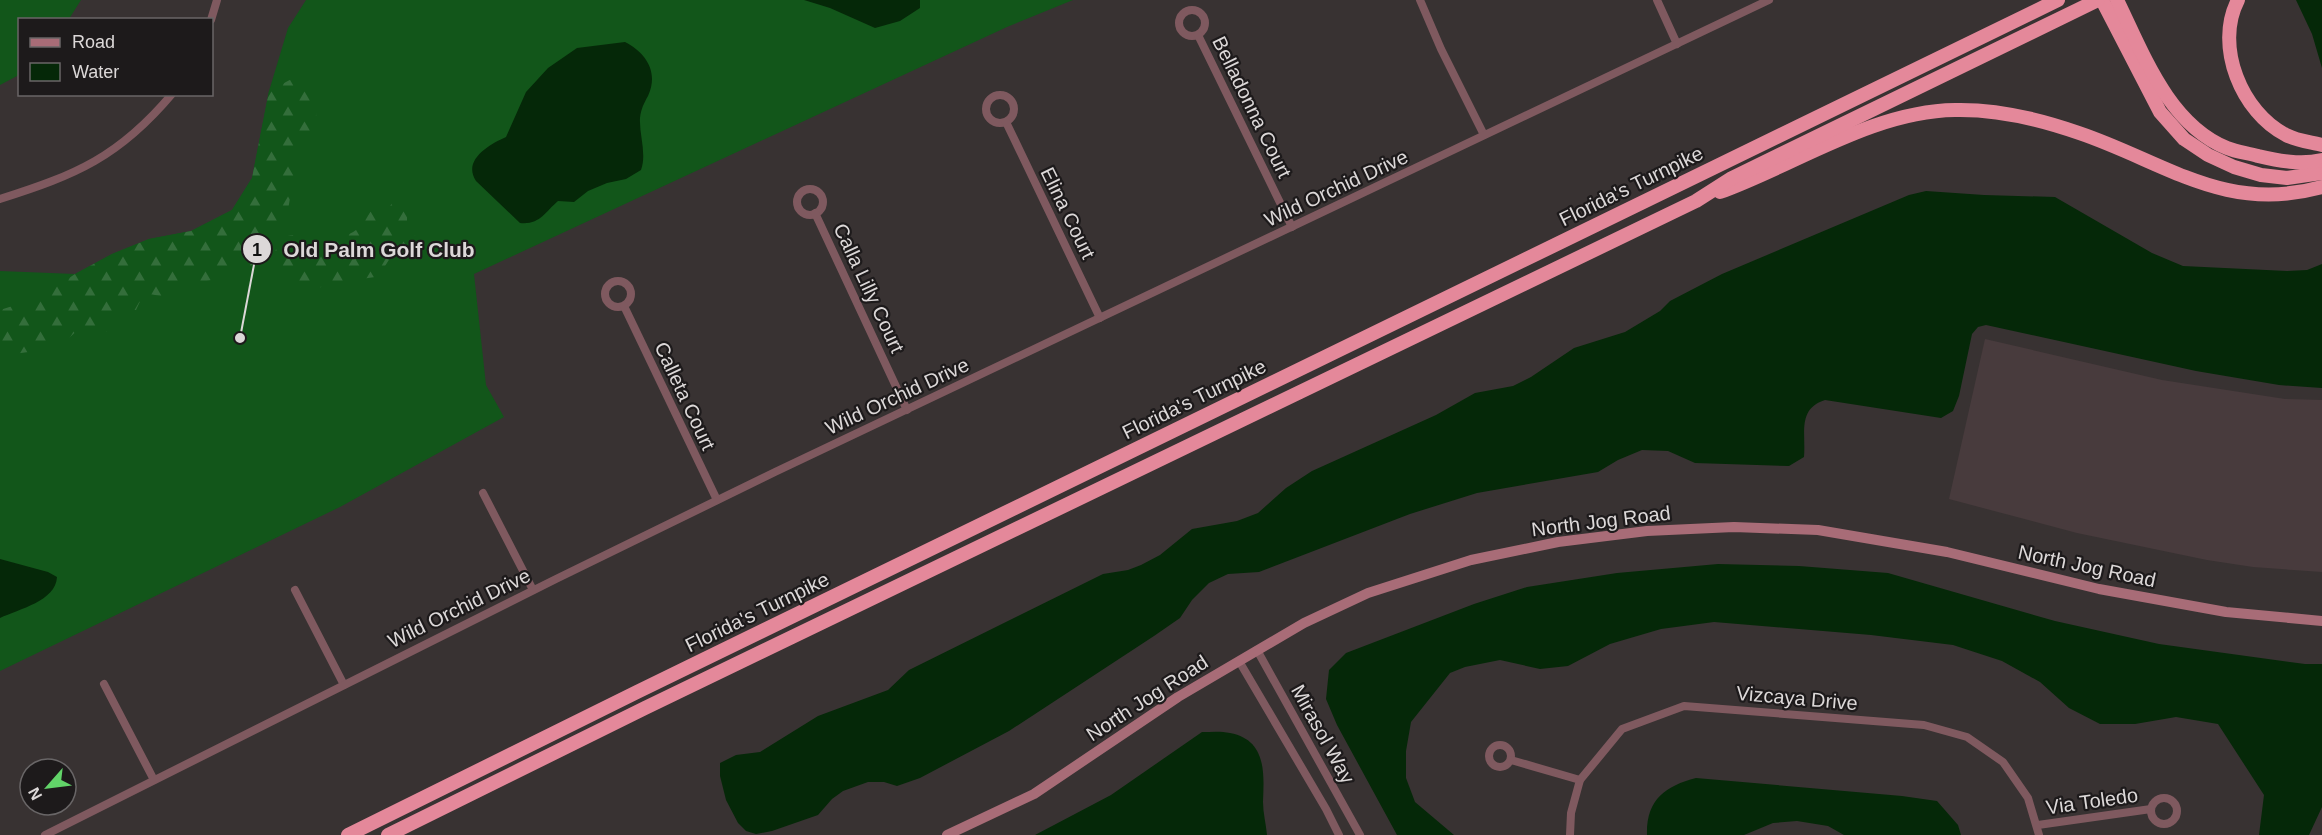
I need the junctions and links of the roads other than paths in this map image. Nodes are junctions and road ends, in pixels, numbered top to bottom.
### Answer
1 (218, 0) edge
2 (1420, 0) edge
3 (1656, 0) edge
4 (1769, 0) edge
5 (2058, 0) edge
6 (2100, 0) edge
7 (2117, 0) edge
8 (2238, 0) edge
9 (212, 18) edge
10 (2124, 28) junction
11 (1198, 35) dead end
12 (1677, 44) junction
13 (170, 96) edge
14 (1006, 122) dead end
15 (1485, 135) junction
16 (2322, 145) edge
17 (2322, 160) edge
18 (2322, 173) edge
19 (2322, 187) edge
20 (0, 199) edge
21 (1696, 201) junction
22 (815, 213) dead end
23 (1292, 227) junction
24 (624, 306) dead end
25 (1100, 318) junction
26 (907, 410) junction
27 (483, 493) dead end
28 (717, 500) junction
29 (295, 590) dead end
30 (533, 590) junction
31 (2322, 621) edge
32 (1257, 650) junction
33 (1239, 661) junction
34 (104, 684) dead end
35 (344, 684) junction
36 (1511, 759) dead end
37 (154, 780) junction
38 (1580, 780) junction
39 (2151, 809) dead end
40 (2038, 825) junction
41 (45, 835) edge
42 (348, 835) edge
43 (388, 835) edge
44 (947, 835) edge
45 (1339, 835) edge
46 (1360, 835) edge
47 (1570, 835) edge
48 (2039, 835) edge

1 - 9 street
2 - 15 street
3 - 12 street
4 - 12 street, Wild Orchid Drive
5 - 42 highway, Florida's Turnpike
6 - 10 highway
6 - 21 highway, Florida's Turnpike
7 - 10 highway
8 - 16 highway
10 - 17 highway
10 - 18 highway
11 - 23 street, Belladonna Court
12 - 15 street, Wild Orchid Drive
13 - 20 street
14 - 25 street, Elina Court
15 - 23 street, Wild Orchid Drive
19 - 21 highway
21 - 43 highway, Florida's Turnpike
22 - 26 street, Calla Lilly Court
23 - 25 street, Wild Orchid Drive
24 - 28 street, Calleta Court
25 - 26 street, Wild Orchid Drive
26 - 28 street, Wild Orchid Drive
27 - 30 street
28 - 30 street, Wild Orchid Drive
29 - 35 street
30 - 35 street, Wild Orchid Drive
31 - 32 street, North Jog Road
32 - 33 street, North Jog Road
32 - 46 street, Mirasol Way
33 - 44 street, North Jog Road
33 - 45 street, Mirasol Way
34 - 37 street
35 - 37 street, Wild Orchid Drive
36 - 38 street
37 - 41 street, Wild Orchid Drive
38 - 40 street, Vizcaya Drive
38 - 47 street, Vizcaya Drive
39 - 40 street, Via Toledo
40 - 48 street, Vizcaya Drive

